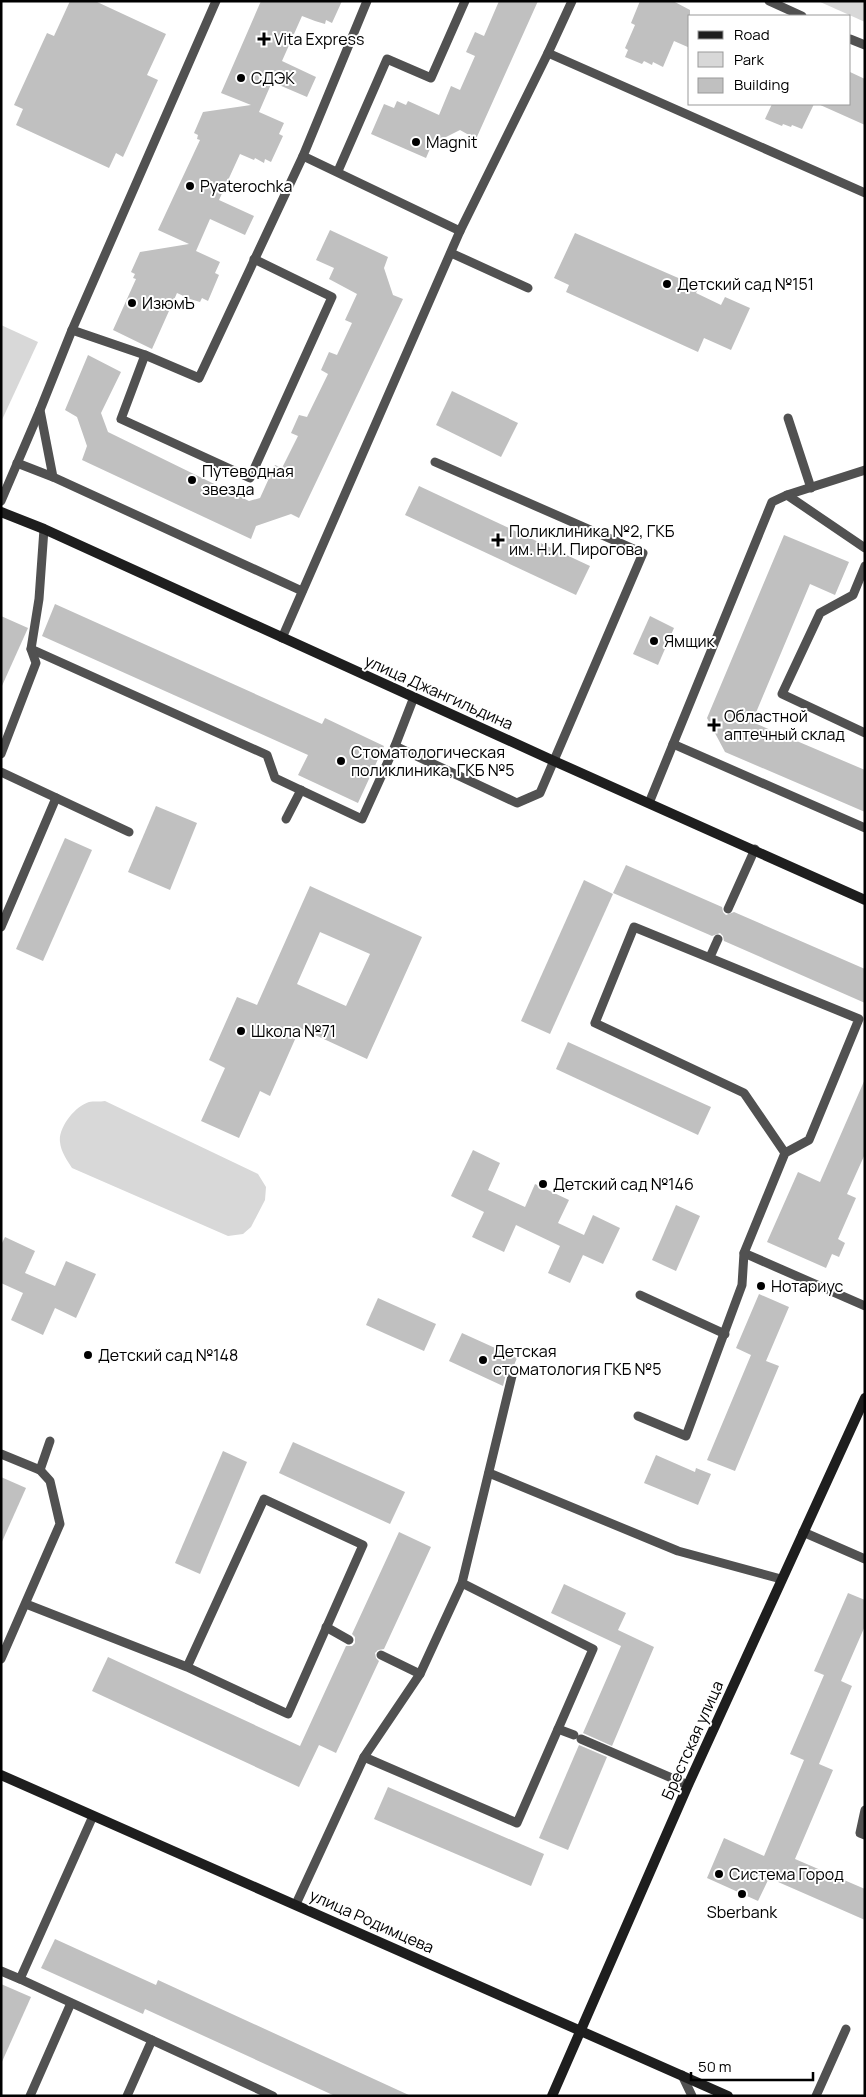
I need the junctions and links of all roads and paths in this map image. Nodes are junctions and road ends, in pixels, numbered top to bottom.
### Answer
1 (216, 1) edge
2 (367, 1) edge
3 (465, 1) edge
4 (572, 1) edge
5 (769, 1) edge
6 (800, 15) edge
7 (851, 39) edge
8 (865, 46) edge
9 (548, 53) junction
10 (303, 156) junction
11 (338, 171) junction
12 (865, 193) edge
13 (460, 231) junction
14 (451, 254) junction
15 (254, 259) junction
16 (528, 288) dead end
17 (72, 330) junction
18 (145, 355) junction
19 (40, 410) junction
20 (788, 418) dead end
21 (435, 462) dead end
22 (17, 463) junction
23 (865, 470) edge
24 (53, 477) junction
25 (811, 488) junction
26 (787, 496) junction
27 (1, 501) edge
28 (1, 512) edge
29 (44, 529) junction
30 (865, 548) edge
31 (865, 566) edge
32 (302, 591) junction
33 (282, 638) junction
34 (31, 649) junction
35 (414, 697) junction
36 (865, 733) edge
37 (673, 744) junction
38 (396, 746) junction
39 (1, 754) edge
40 (554, 761) junction
41 (1, 772) edge
42 (301, 790) junction
43 (56, 798) junction
44 (649, 803) junction
45 (286, 819) dead end
46 (865, 828) edge
47 (130, 832) dead end
48 (755, 849) junction
49 (865, 900) edge
50 (728, 909) dead end
51 (1, 927) edge
52 (718, 939) dead end
53 (710, 957) junction
54 (785, 1153) junction
55 (744, 1253) junction
56 (640, 1295) dead end
57 (865, 1306) edge
58 (725, 1334) junction
59 (512, 1376) dead end
60 (865, 1398) edge
61 (638, 1416) dead end
62 (50, 1440) dead end
63 (1, 1454) edge
64 (40, 1470) junction
65 (489, 1473) junction
66 (803, 1532) junction
67 (865, 1559) edge
68 (781, 1579) junction
69 (462, 1582) junction
70 (26, 1604) junction
71 (326, 1627) junction
72 (349, 1640) dead end
73 (381, 1655) dead end
74 (1, 1659) edge
75 (187, 1667) junction
76 (420, 1674) junction
77 (558, 1729) junction
78 (364, 1757) junction
79 (1, 1775) edge
80 (688, 1785) junction
81 (865, 1810) edge
82 (93, 1816) junction
83 (865, 1835) edge
84 (296, 1904) junction
85 (1, 1971) edge
86 (20, 1979) junction
87 (71, 2003) junction
88 (846, 2028) dead end
89 (581, 2030) junction
90 (152, 2040) junction
91 (682, 2075) junction
92 (30, 2096) edge
93 (127, 2096) edge
94 (273, 2096) edge
95 (552, 2096) edge
96 (692, 2096) edge
97 (728, 2096) edge
98 (816, 2096) edge

1 - 17 lane
2 - 10 lane
3 - 11 lane
4 - 9 lane
5 - 6 lane
7 - 8 lane
9 - 12 lane
9 - 13 lane
10 - 11 lane
10 - 15 lane
11 - 13 lane
13 - 14 lane
14 - 16 lane
14 - 32 lane
15 - 18 lane
15 - 18 lane
17 - 18 lane
17 - 19 lane
19 - 22 lane
19 - 24 lane
20 - 25 lane
21 - 40 lane
22 - 24 lane
22 - 27 lane
23 - 25 lane
24 - 32 lane
25 - 26 lane
26 - 30 lane
26 - 37 lane
28 - 29 main road, улица Джангильдина
29 - 33 main road, улица Джангильдина
29 - 34 lane
31 - 36 lane
32 - 33 lane
33 - 35 main road, улица Джангильдина
34 - 39 lane
34 - 42 lane
35 - 38 lane
35 - 40 main road, улица Джангильдина
37 - 44 lane
37 - 46 lane
38 - 40 lane
38 - 42 lane
40 - 44 main road, улица Джангильдина
41 - 43 lane
42 - 45 lane
43 - 47 lane
43 - 51 lane
44 - 48 main road, улица Джангильдина
48 - 49 main road, улица Джангильдина
48 - 50 lane
52 - 53 lane
53 - 54 lane
53 - 54 lane
54 - 55 lane
55 - 57 lane
55 - 58 lane
56 - 58 lane
58 - 61 lane
59 - 65 lane
60 - 66 main road, Брестская улица
62 - 64 lane
63 - 64 lane
64 - 70 lane
65 - 68 lane
65 - 69 lane
66 - 67 lane
66 - 68 main road, Брестская улица
68 - 80 main road, Брестская улица
69 - 76 lane
69 - 77 lane
70 - 74 lane
70 - 75 lane
71 - 72 lane
71 - 75 lane
71 - 75 lane
73 - 76 lane
76 - 78 lane
77 - 78 lane
77 - 80 lane
78 - 84 lane
79 - 82 main road, улица Родимцева
80 - 89 main road, Брестская улица
81 - 83 lane
82 - 84 main road, улица Родимцева
82 - 86 lane
84 - 89 main road, улица Родимцева
85 - 86 lane
86 - 87 lane
87 - 90 lane
87 - 92 lane
88 - 98 lane
89 - 91 main road, улица Родимцева
89 - 95 main road, Брестская улица
90 - 93 lane
90 - 94 lane
91 - 96 lane
91 - 97 main road, улица Родимцева

